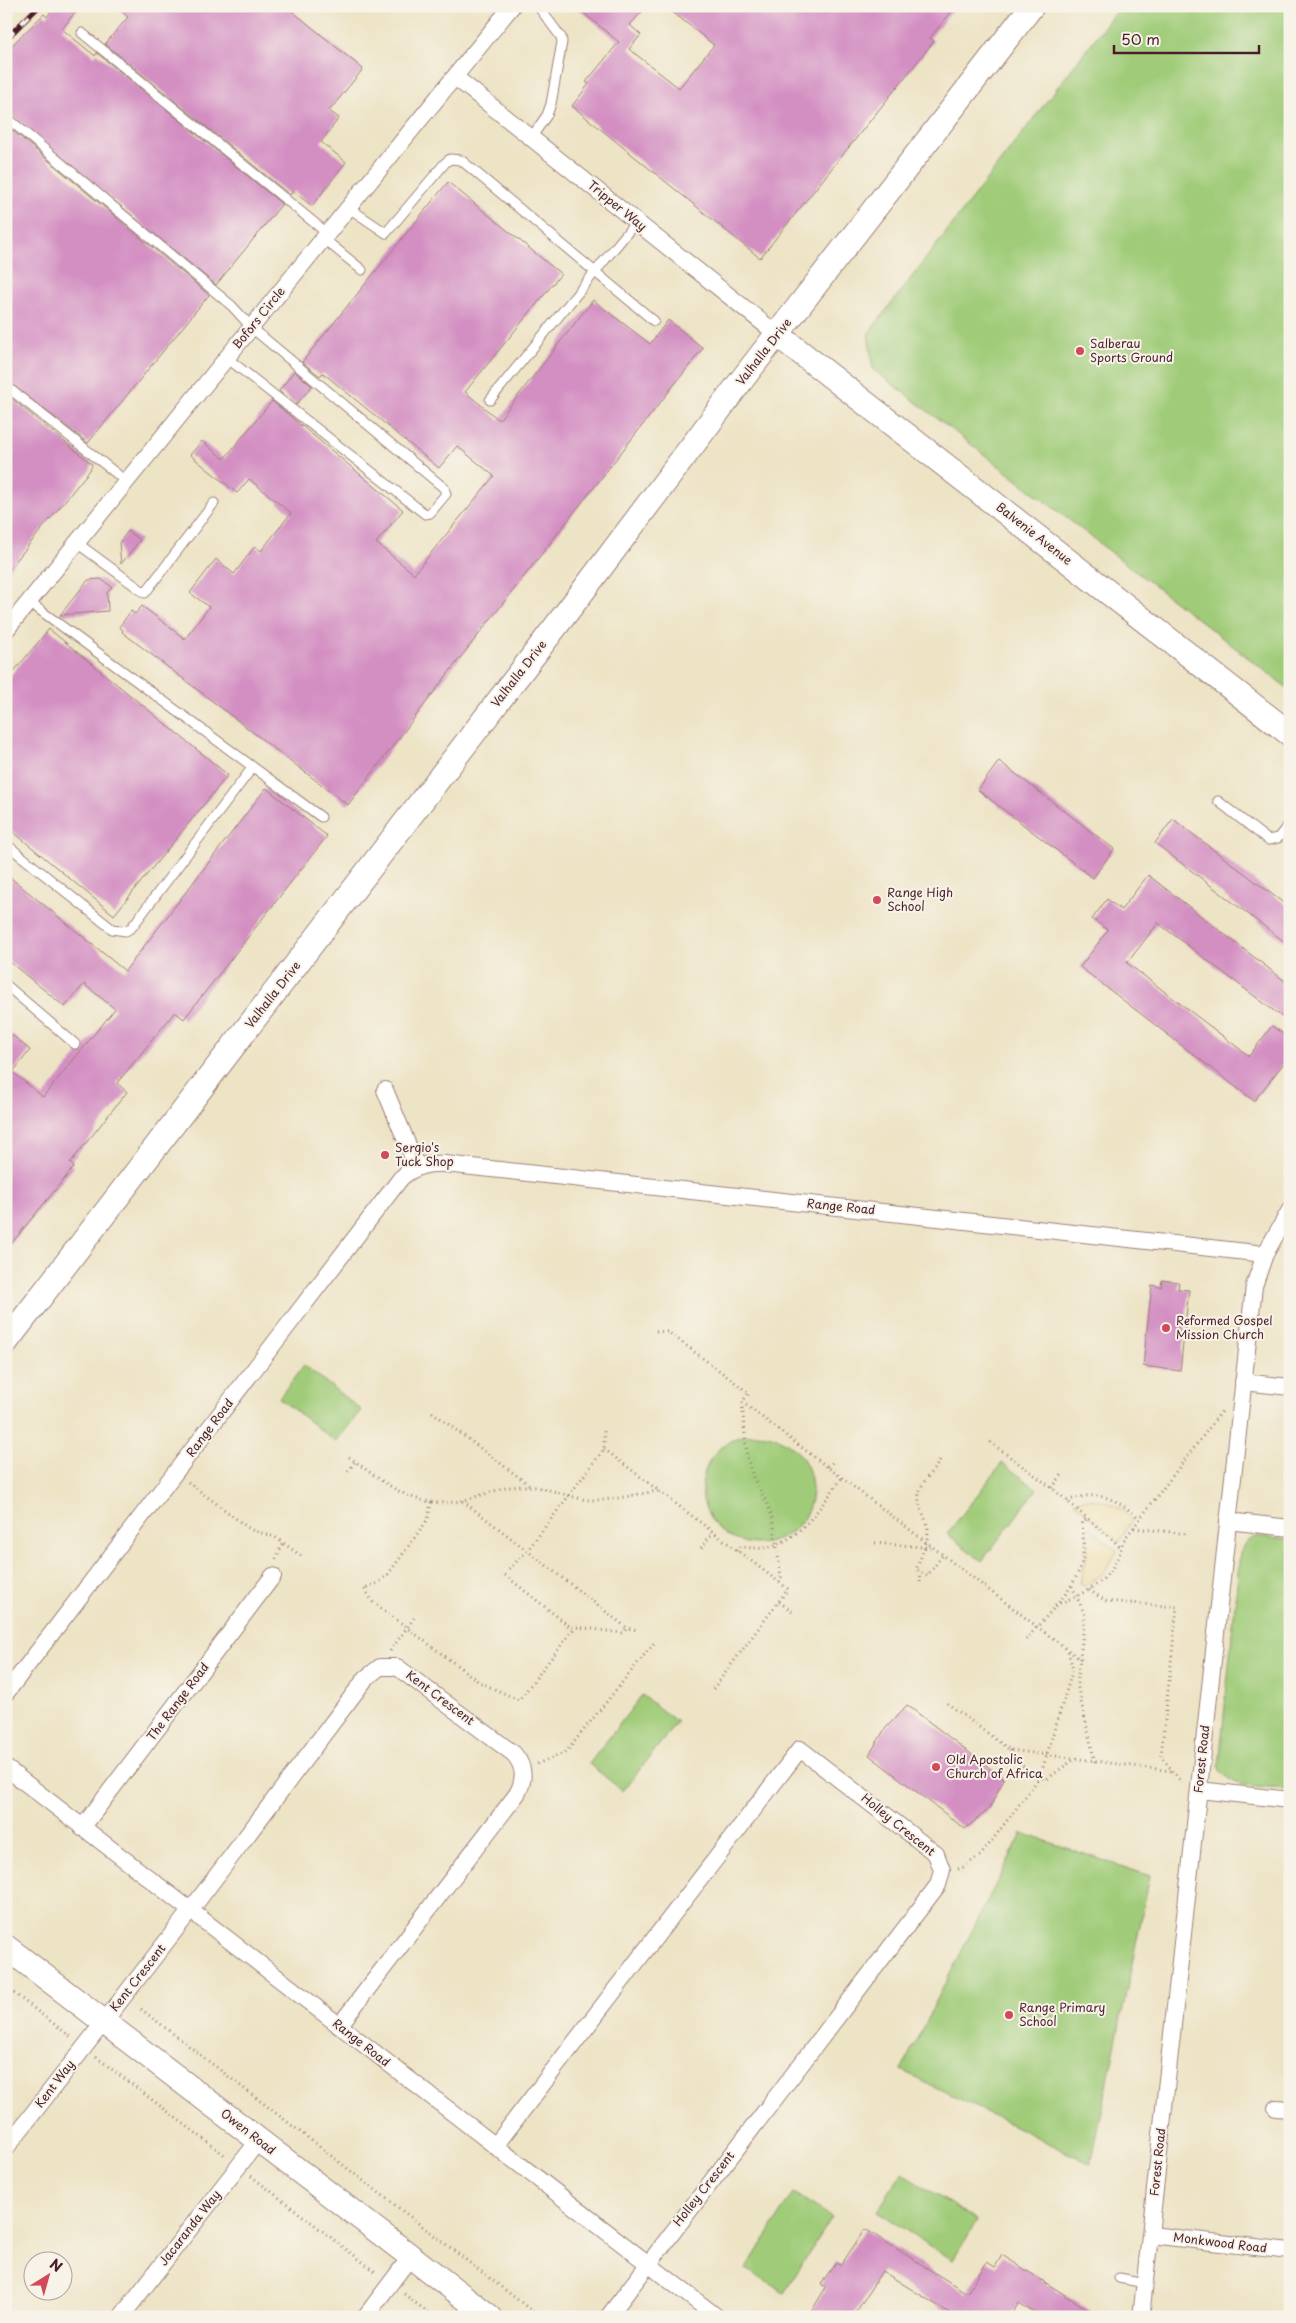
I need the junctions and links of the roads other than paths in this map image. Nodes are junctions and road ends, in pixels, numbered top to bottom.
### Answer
1 (512, 6) edge
2 (538, 6) edge
3 (1032, 6) edge
4 (82, 33) dead end
5 (455, 77) junction
6 (6, 117) edge
7 (531, 138) junction
8 (350, 208) junction
9 (636, 222) junction
10 (326, 236) junction
11 (362, 270) dead end
12 (594, 272) junction
13 (654, 321) dead end
14 (252, 328) junction
15 (778, 335) junction
16 (227, 358) junction
17 (6, 386) edge
18 (490, 400) dead end
19 (127, 482) junction
20 (214, 503) dead end
21 (77, 543) junction
22 (29, 602) junction
23 (8, 625) edge
24 (1290, 734) edge
25 (252, 768) junction
26 (1218, 801) dead end
27 (321, 817) dead end
28 (1290, 823) edge
29 (6, 844) edge
30 (6, 985) edge
31 (75, 1044) dead end
32 (384, 1090) dead end
33 (418, 1167) junction
34 (1290, 1210) edge
35 (1265, 1254) junction
36 (6, 1342) edge
37 (1243, 1382) junction
38 (1290, 1387) edge
39 (1228, 1521) junction
40 (1290, 1528) edge
41 (272, 1570) road end
42 (6, 1693) edge
43 (6, 1768) edge
44 (1193, 1790) junction
45 (1290, 1800) edge
46 (82, 1828) junction
47 (190, 1911) junction
48 (6, 1947) edge
49 (104, 2020) junction
50 (339, 2026) junction
51 (258, 2140) junction
52 (495, 2146) junction
53 (6, 2148) edge
54 (1150, 2235) junction
55 (1290, 2251) edge
56 (411, 2256) junction
57 (647, 2263) junction
58 (1119, 2278) dead end
59 (1145, 2283) junction
60 (121, 2317) edge
61 (364, 2317) edge
62 (490, 2317) edge
63 (608, 2317) edge
64 (717, 2317) edge
65 (1141, 2317) edge

1 - 5 street, Bofors Circle
2 - 7 lane
3 - 15 main road, Valhalla Drive
4 - 10 lane
5 - 7 street, Tripper Way
5 - 8 street, Bofors Circle
6 - 14 lane
7 - 9 street, Tripper Way
8 - 10 street, Bofors Circle
8 - 12 lane
9 - 12 lane
9 - 15 street, Tripper Way
10 - 11 lane
10 - 14 street, Bofors Circle
12 - 13 lane
12 - 18 lane
14 - 16 street, Bofors Circle
14 - 16 lane
15 - 24 main road, Balvenie Avenue
15 - 36 main road, Valhalla Drive
16 - 19 street, Bofors Circle
17 - 19 lane
19 - 21 street, Bofors Circle
20 - 21 lane
21 - 22 street, Bofors Circle
22 - 23 street, Bofors Circle
22 - 25 lane
25 - 27 lane
25 - 29 lane
26 - 28 lane
30 - 31 lane
32 - 33 street
33 - 35 street, Range Road
33 - 42 street, Range Road
34 - 35 street, Forest Road
35 - 37 street, Forest Road
37 - 38 street
37 - 39 street, Forest Road
39 - 40 street
39 - 44 street, Forest Road
41 - 46 street, The Range Road
43 - 46 street, Range Road
44 - 45 street
44 - 54 street, Forest Road
46 - 47 street, Range Road
47 - 49 street, Kent Crescent
47 - 50 street, Range Road
47 - 50 street, Kent Crescent
48 - 49 main road, Owen Road
49 - 51 main road, Owen Road
49 - 53 street, Kent Way
50 - 52 street, Range Road
51 - 56 main road, Owen Road
51 - 60 street, Jacaranda Way
52 - 57 street, Range Road
52 - 57 street, Holley Crescent
54 - 55 street, Monkwood Road
54 - 59 street, Forest Road
56 - 61 street
56 - 62 main road, Owen Road
57 - 63 street, Holley Crescent
57 - 64 street, Range Road
58 - 59 lane
59 - 65 street, Forest Road

